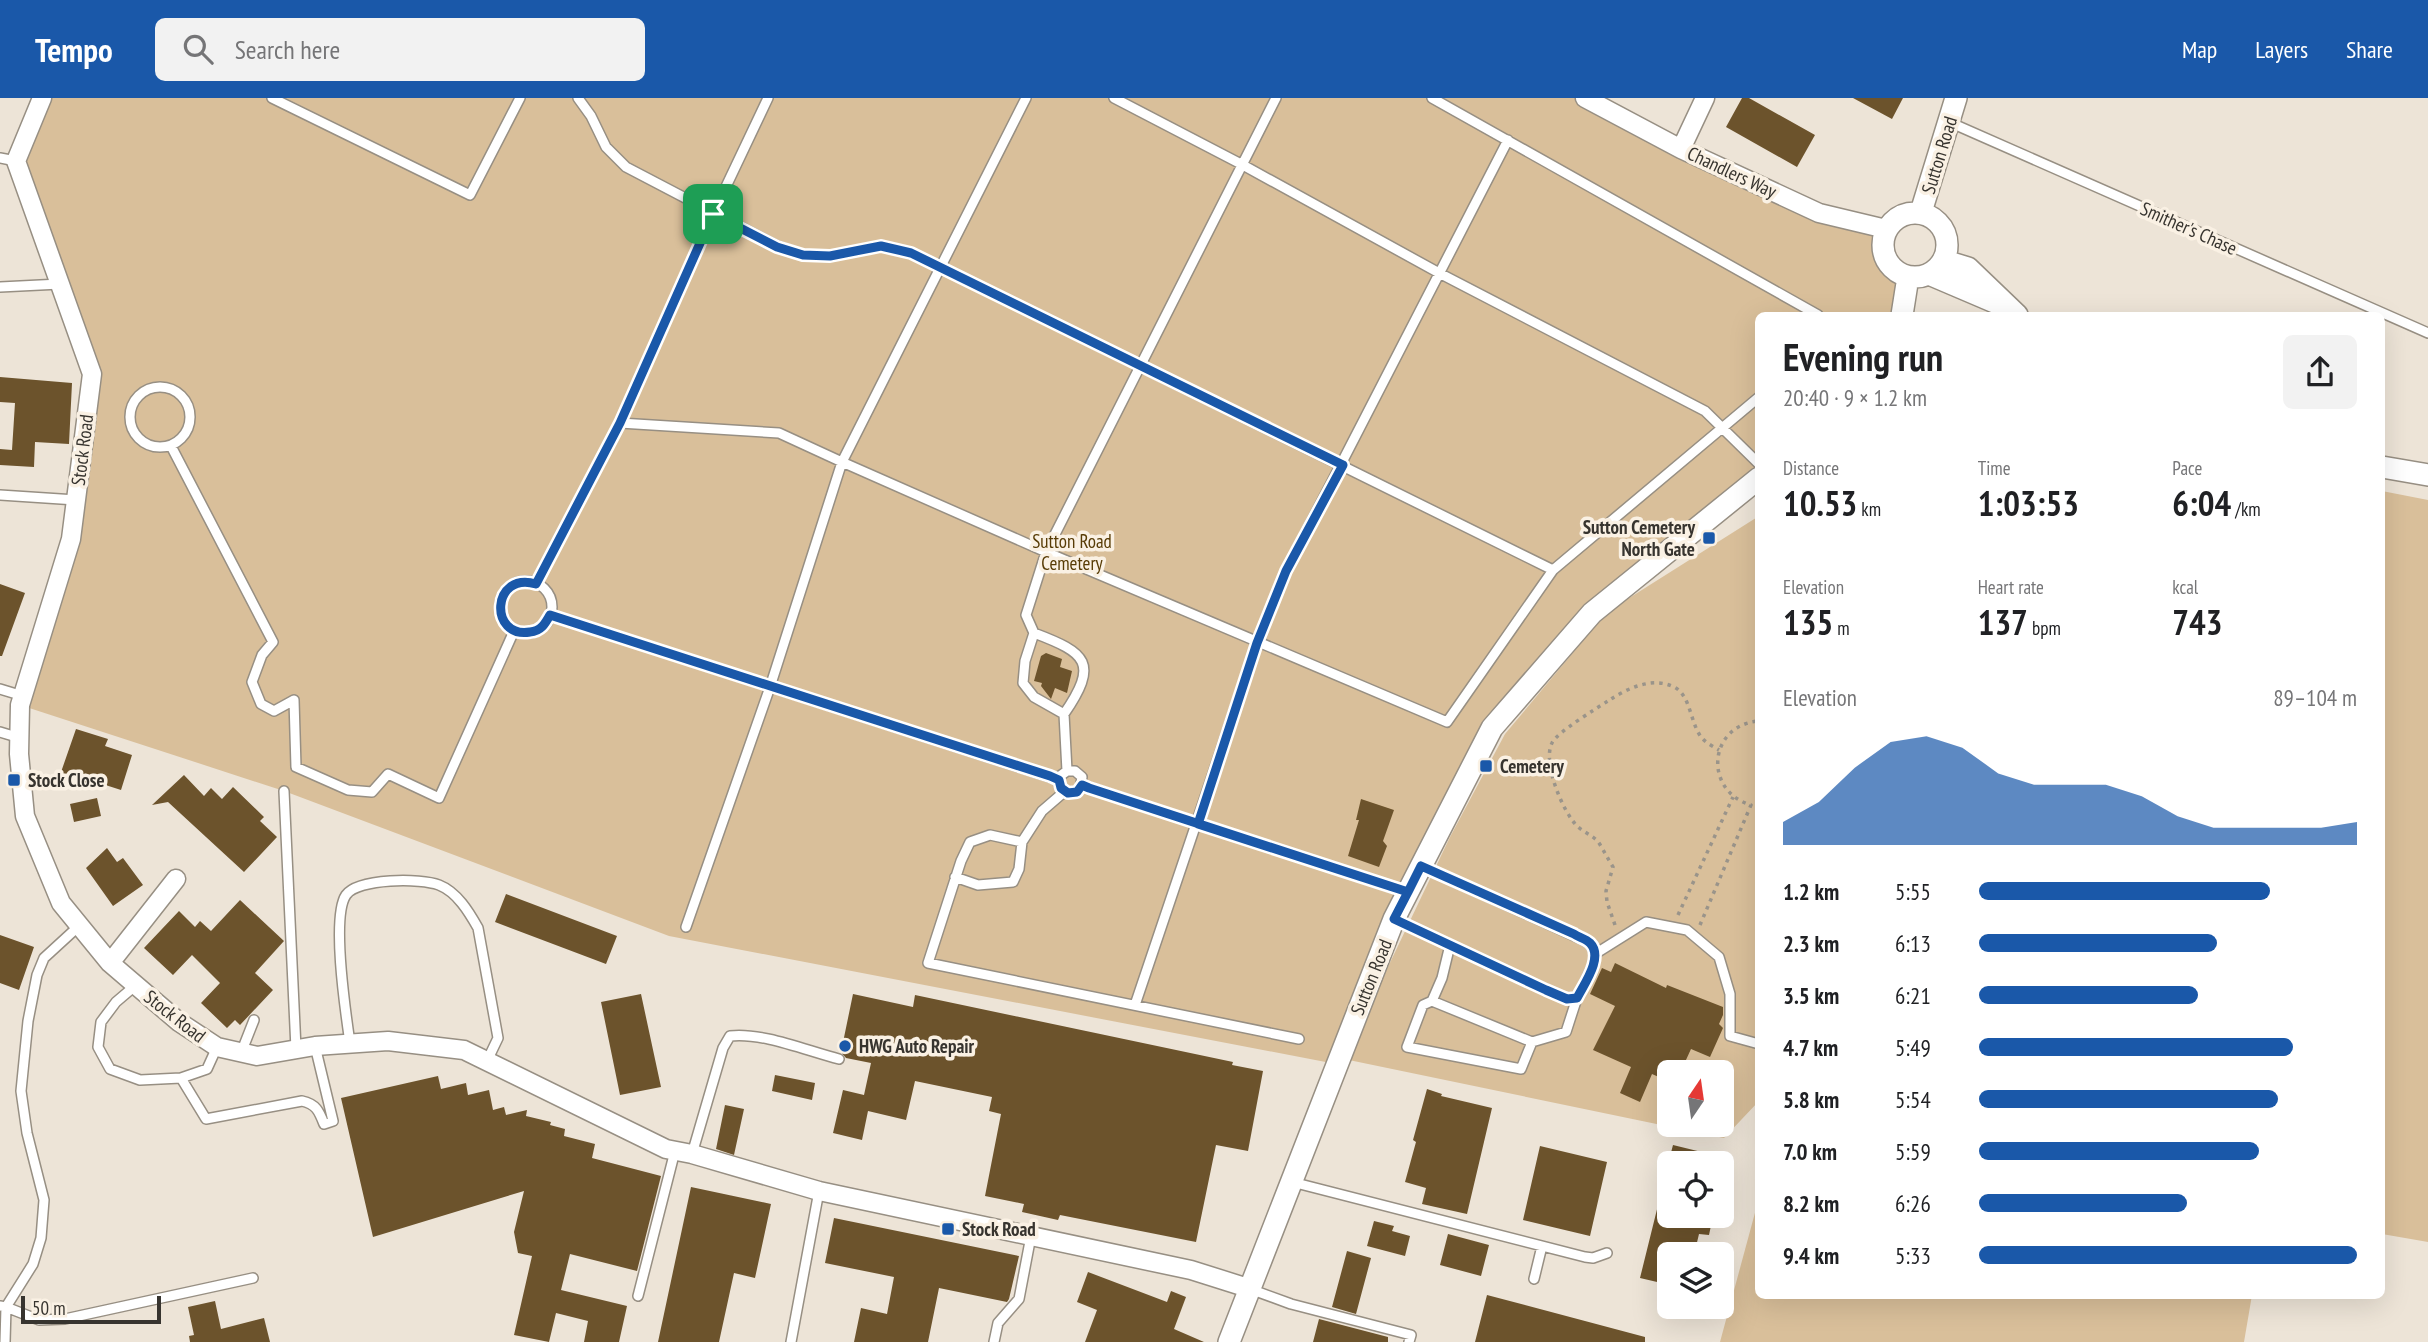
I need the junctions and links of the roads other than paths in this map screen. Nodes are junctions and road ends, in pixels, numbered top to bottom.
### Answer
1 (42, 98) edge
2 (272, 98) edge
3 (520, 98) edge
4 (578, 98) edge
5 (768, 98) edge
6 (1026, 98) edge
7 (1114, 98) edge
8 (1276, 98) edge
9 (1432, 98) edge
10 (1584, 98) edge
11 (1705, 98) edge
12 (1956, 98) edge
13 (1949, 122) junction
14 (1508, 141) junction
15 (1681, 149) junction
16 (8, 159) edge
17 (1241, 164) junction
18 (1921, 212) junction
19 (713, 214) junction
20 (1886, 229) junction
21 (941, 267) junction
22 (1928, 270) junction
23 (1441, 274) junction
24 (60, 284) junction
25 (0, 287) edge
26 (2013, 311) edge
27 (1813, 312) edge
28 (1904, 312) edge
29 (2378, 312) edge
30 (2385, 315) edge
31 (2428, 334) edge
32 (1141, 367) junction
33 (1755, 401) edge
34 (620, 423) junction
35 (1722, 430) junction
36 (171, 446) junction
37 (1755, 460) edge
38 (842, 461) junction
39 (1343, 465) junction
40 (2385, 468) edge
41 (2428, 475) edge
42 (1755, 481) edge
43 (0, 495) edge
44 (76, 500) junction
45 (1046, 552) junction
46 (1553, 570) junction
47 (536, 584) junction
48 (550, 615) junction
49 (514, 631) junction
50 (1034, 633) junction
51 (1257, 643) junction
52 (770, 687) junction
53 (0, 689) edge
54 (23, 696) junction
55 (1064, 714) junction
56 (0, 732) edge
57 (20, 738) junction
58 (1067, 771) junction
59 (1059, 780) junction
60 (1082, 785) junction
61 (284, 792) dead end
62 (1064, 792) junction
63 (1198, 824) junction
64 (1022, 842) junction
65 (1421, 866) junction
66 (956, 877) junction
67 (176, 879) dead end
68 (1408, 892) junction
69 (1394, 919) junction
70 (80, 925) junction
71 (686, 927) dead end
72 (1450, 945) junction
73 (1595, 954) junction
74 (110, 963) junction
75 (136, 985) junction
76 (1577, 998) junction
77 (1433, 1001) junction
78 (1135, 1005) junction
79 (254, 1020) dead end
80 (1299, 1039) dead end
81 (1532, 1042) junction
82 (350, 1043) junction
83 (1755, 1043) edge
84 (315, 1045) junction
85 (217, 1047) junction
86 (296, 1049) junction
87 (241, 1053) junction
88 (839, 1059) dead end
89 (487, 1061) junction
90 (181, 1078) junction
91 (683, 1152) junction
92 (1291, 1182) junction
93 (819, 1191) junction
94 (1031, 1236) junction
95 (1542, 1246) junction
96 (1607, 1254) dead end
97 (253, 1278) dead end
98 (1534, 1279) dead end
99 (1248, 1288) junction
100 (638, 1296) dead end
101 (3, 1306) edge
102 (5, 1342) edge
103 (791, 1342) edge
104 (994, 1342) edge
105 (1228, 1342) edge
106 (1409, 1342) edge

1 - 16 street, Stock Road
2 - 3 lane
4 - 19 lane
5 - 19 lane
6 - 21 lane
7 - 17 lane
8 - 17 lane
9 - 14 lane
10 - 15 street, Chandlers Way
11 - 15 street
12 - 13 street, Sutton Road
13 - 18 street, Sutton Road
13 - 29 lane, Smither's Chase
14 - 23 lane
14 - 27 lane
15 - 20 street, Chandlers Way
16 - 24 street, Stock Road
17 - 23 lane
17 - 32 lane
18 - 20 street, Sutton Road
18 - 22 street, Sutton Road
19 - 21 lane
19 - 34 lane
20 - 22 street
21 - 32 lane
21 - 38 lane
22 - 26 street
22 - 28 street, Sutton Road
23 - 35 lane
23 - 39 lane
24 - 25 lane
24 - 44 street, Stock Road
30 - 31 lane, Smither's Chase
32 - 39 lane
32 - 45 lane
33 - 35 lane
34 - 38 lane
34 - 47 lane
35 - 37 lane
35 - 46 lane
36 - 36 lane
36 - 49 lane
38 - 45 lane
38 - 52 lane
39 - 46 lane
39 - 51 lane
40 - 41 street
42 - 65 street, Sutton Road
43 - 44 lane
44 - 54 street, Stock Road
45 - 50 lane
45 - 51 lane
46 - 51 lane
47 - 48 lane
47 - 49 lane
48 - 49 lane
48 - 52 lane
50 - 55 lane
50 - 55 lane
51 - 63 lane
52 - 59 lane
52 - 71 lane
53 - 54 lane
54 - 57 street, Stock Road
55 - 58 lane
56 - 57 lane
57 - 70 street, Stock Road
58 - 59 lane
58 - 60 lane
59 - 62 lane
60 - 62 lane
60 - 63 lane
61 - 86 lane
62 - 64 lane
63 - 68 lane
63 - 78 lane
64 - 66 lane
64 - 66 lane
65 - 68 street, Sutton Road
65 - 73 lane
66 - 78 lane
67 - 74 street
68 - 69 street, Sutton Road
69 - 72 lane
69 - 92 street, Sutton Road
70 - 74 street, Stock Road
70 - 101 lane
72 - 76 lane
72 - 77 lane
73 - 76 lane
73 - 83 lane
74 - 75 street, Stock Road
75 - 85 street, Stock Road
75 - 90 lane
76 - 81 lane
77 - 81 lane
77 - 81 lane
78 - 80 lane
79 - 87 lane
82 - 84 street, Stock Road
82 - 89 street, Stock Road
82 - 89 lane
84 - 86 street, Stock Road
84 - 90 lane
85 - 87 street, Stock Road
85 - 90 lane
86 - 87 street, Stock Road
88 - 91 lane
89 - 91 street, Stock Road
91 - 93 street, Stock Road
91 - 100 lane
92 - 95 lane
92 - 99 street, Sutton Road
93 - 94 street, Stock Road
93 - 103 lane
94 - 99 street, Stock Road
94 - 104 lane
95 - 96 lane
95 - 98 lane
97 - 101 lane
99 - 105 street, Sutton Road
99 - 106 lane
101 - 102 lane

